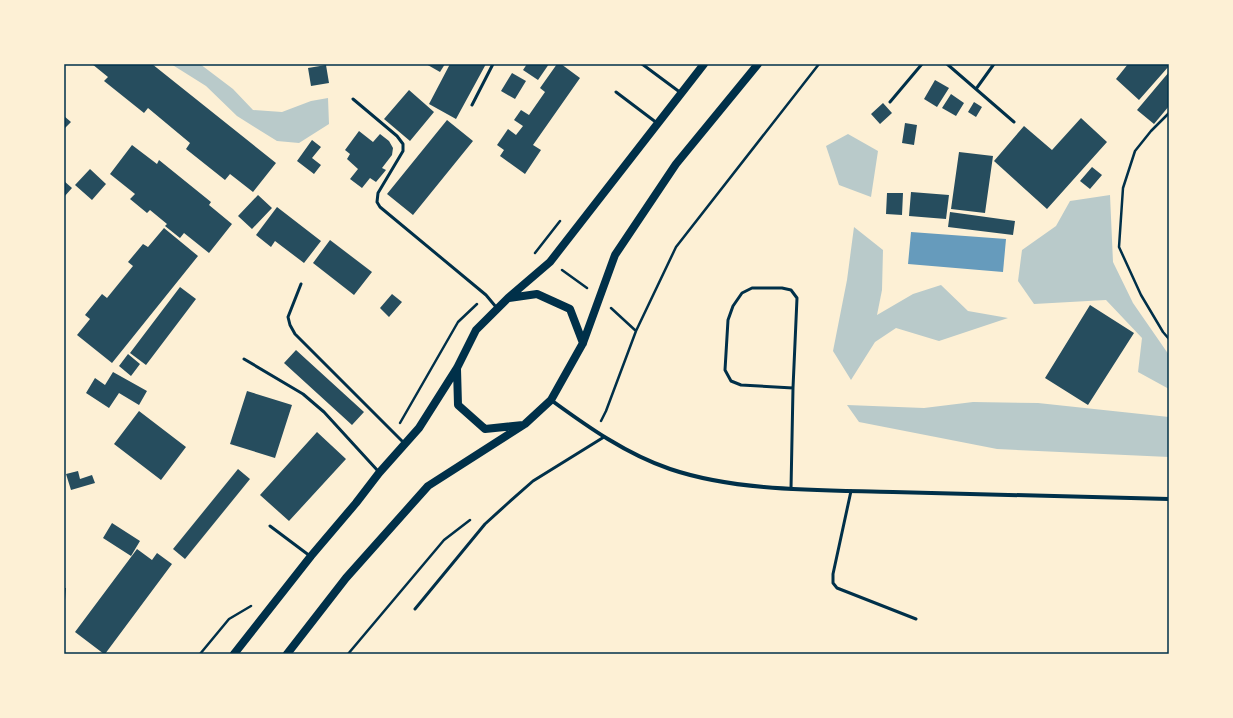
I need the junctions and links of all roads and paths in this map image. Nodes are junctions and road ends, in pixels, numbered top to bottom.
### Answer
1 (493, 64) edge
2 (642, 64) edge
3 (704, 64) edge
4 (758, 64) edge
5 (819, 64) edge
6 (922, 64) edge
7 (948, 64) edge
8 (994, 64) edge
9 (976, 89) junction
10 (616, 92) dead end
11 (681, 93) junction
12 (353, 99) dead end
13 (890, 102) dead end
14 (472, 105) dead end
15 (1169, 113) edge
16 (1014, 122) dead end
17 (657, 123) junction
18 (301, 284) dead end
19 (508, 298) junction
20 (497, 309) junction
21 (1169, 339) edge
22 (583, 343) junction
23 (244, 359) dead end
24 (457, 368) junction
25 (793, 388) junction
26 (551, 400) junction
27 (525, 424) junction
28 (595, 431) junction
29 (604, 437) junction
30 (405, 444) junction
31 (379, 473) junction
32 (791, 489) junction
33 (851, 491) junction
34 (1169, 499) edge
35 (270, 526) dead end
36 (310, 556) junction
37 (415, 610) dead end
38 (916, 619) dead end
39 (234, 654) edge
40 (287, 654) edge

1 - 14 lane
2 - 11 lane
3 - 11 main road
4 - 22 main road
5 - 28 path
6 - 13 lane
7 - 9 lane
8 - 9 lane
9 - 16 lane
10 - 17 lane
11 - 17 main road
12 - 20 lane
15 - 21 path
17 - 19 main road
18 - 30 lane
19 - 20 main road
19 - 22 main road
20 - 24 main road
22 - 26 main road
23 - 31 lane
24 - 27 main road
24 - 30 main road
25 - 25 lane
25 - 32 lane
26 - 27 main road
26 - 28 street
27 - 40 main road
28 - 29 street
29 - 32 street
29 - 37 lane
30 - 31 main road
31 - 36 main road
32 - 33 street
33 - 34 street
33 - 38 lane
35 - 36 lane
36 - 39 main road

